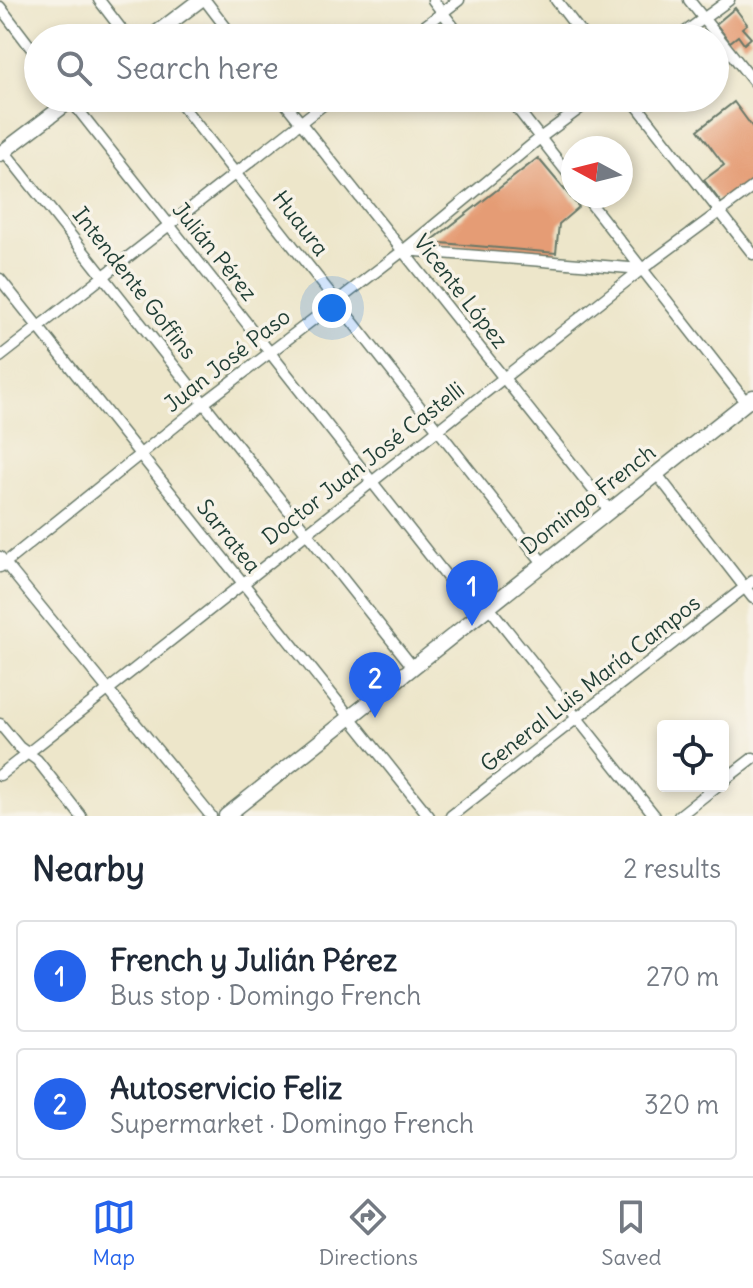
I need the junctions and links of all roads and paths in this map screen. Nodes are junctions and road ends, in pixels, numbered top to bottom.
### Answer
1 (99, 0) edge
2 (202, 0) edge
3 (433, 0) edge
4 (459, 0) edge
5 (556, 0) edge
6 (689, 0) edge
7 (729, 0) edge
8 (0, 7) edge
9 (442, 12) junction
10 (704, 19) junction
11 (117, 24) edge
12 (169, 24) edge
13 (222, 24) edge
14 (427, 24) edge
15 (451, 24) edge
16 (574, 24) edge
17 (697, 24) edge
18 (708, 24) edge
19 (24, 39) edge
20 (729, 51) edge
21 (753, 81) edge
22 (54, 112) edge
23 (81, 112) edge
24 (187, 112) edge
25 (292, 112) edge
26 (314, 112) edge
27 (520, 112) edge
28 (575, 112) edge
29 (642, 112) edge
30 (300, 123) junction
31 (540, 138) junction
32 (2, 153) edge
33 (561, 165) edge
34 (235, 173) junction
35 (753, 187) edge
36 (594, 208) edge
37 (719, 212) junction
38 (169, 225) junction
39 (404, 250) junction
40 (753, 254) edge
41 (642, 269) junction
42 (104, 275) junction
43 (0, 279) edge
44 (337, 300) junction
45 (37, 326) junction
46 (270, 352) junction
47 (0, 357) edge
48 (504, 378) junction
49 (750, 399) edge
50 (204, 403) junction
51 (438, 430) junction
52 (139, 455) junction
53 (656, 473) junction
54 (373, 482) junction
55 (609, 510) junction
56 (307, 533) junction
57 (2, 562) edge
58 (543, 563) junction
59 (242, 584) junction
60 (749, 584) edge
61 (753, 598) edge
62 (483, 610) junction
63 (412, 666) junction
64 (110, 690) junction
65 (350, 716) junction
66 (578, 717) junction
67 (0, 724) edge
68 (27, 753) junction
69 (753, 758) edge
70 (0, 775) edge
71 (729, 776) edge
72 (709, 792) edge
73 (247, 797) junction
74 (81, 816) edge
75 (211, 816) edge
76 (226, 816) edge
77 (244, 816) edge
78 (429, 816) edge
79 (451, 816) edge
80 (655, 816) edge
81 (679, 816) edge

1 - 11 street
2 - 12 street
2 - 13 street
3 - 9 street
4 - 9 street
5 - 16 street
6 - 10 street
7 - 10 street
8 - 19 street
9 - 14 street
9 - 15 street
10 - 17 street
10 - 18 street
20 - 21 street
22 - 32 street
23 - 38 street, Julián Pérez
24 - 34 street, Huaura
25 - 30 street, Vicente López
26 - 30 street
27 - 31 street
28 - 31 street, Juan José Paso
29 - 37 street
30 - 34 street
30 - 39 street, Vicente López
31 - 33 street
31 - 39 street, Juan José Paso
32 - 42 street, Intendente Goffins
34 - 38 street
34 - 44 street, Huaura
35 - 37 street, Doctor Juan José Castelli
36 - 41 street
37 - 40 street
37 - 41 street, Doctor Juan José Castelli
38 - 42 street
38 - 46 street, Julián Pérez
39 - 41 street
39 - 44 street, Juan José Paso
39 - 48 street, Vicente López
41 - 48 street, Doctor Juan José Castelli
41 - 49 street
42 - 45 street
42 - 50 street, Intendente Goffins
43 - 45 street, Sarratea
44 - 46 street, Juan José Paso
44 - 51 street, Huaura
45 - 47 street
45 - 52 street, Sarratea
46 - 50 street, Juan José Paso
46 - 54 street, Julián Pérez
48 - 51 street, Doctor Juan José Castelli
48 - 55 street, Vicente López
49 - 53 street, Domingo French
50 - 52 street, Juan José Paso
50 - 56 street, Intendente Goffins
51 - 54 street, Doctor Juan José Castelli
51 - 58 street, Huaura
52 - 57 street, Juan José Paso
52 - 59 street, Sarratea
53 - 55 street, Domingo French
53 - 60 street
54 - 56 street, Doctor Juan José Castelli
54 - 62 street, Julián Pérez
55 - 58 street, Domingo French
56 - 59 street, Doctor Juan José Castelli
56 - 63 street, Intendente Goffins
57 - 64 street
58 - 62 street, Domingo French
59 - 64 street, Doctor Juan José Castelli
59 - 65 street, Sarratea
60 - 61 street
60 - 66 street, General Luis María Campos
62 - 63 street, Domingo French
62 - 66 street, Julián Pérez
63 - 65 street, Domingo French
64 - 68 street, Doctor Juan José Castelli
64 - 75 street
65 - 73 street, Domingo French
65 - 78 street, Sarratea
66 - 79 street, General Luis María Campos
66 - 80 street, Julián Pérez
67 - 68 street
68 - 70 street, Doctor Juan José Castelli
68 - 74 street
69 - 71 street
72 - 81 street
73 - 76 street, Domingo French
73 - 77 street

